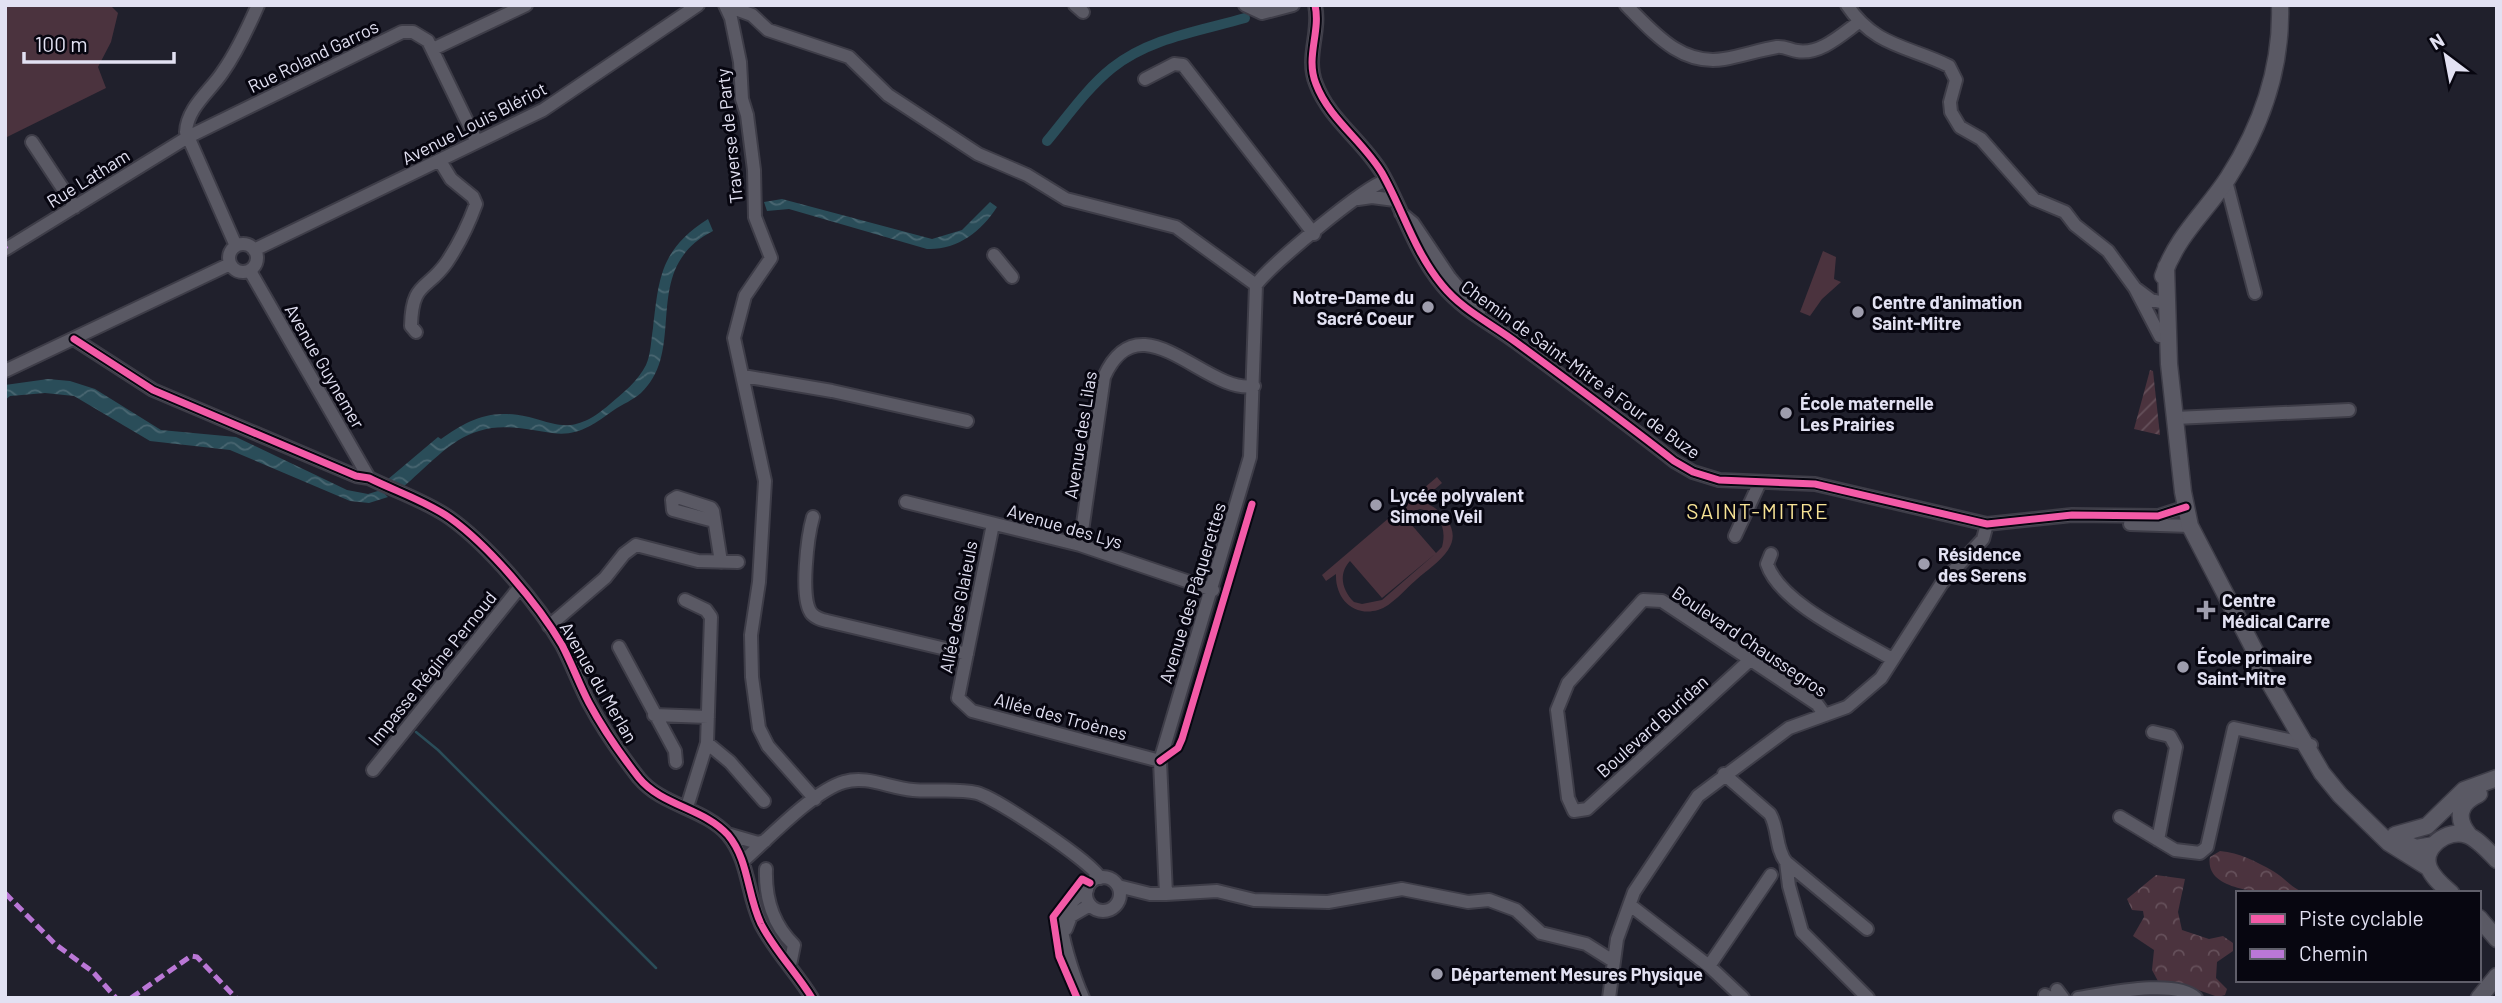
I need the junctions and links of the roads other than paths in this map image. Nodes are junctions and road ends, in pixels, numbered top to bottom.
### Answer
1 (258, 5) edge
2 (526, 5) edge
3 (698, 5) edge
4 (725, 5) edge
5 (1245, 5) edge
6 (1293, 5) edge
7 (1626, 5) edge
8 (1847, 5) edge
9 (2280, 5) edge
10 (1315, 8) edge
11 (1858, 22) junction
12 (433, 49) junction
13 (1144, 79) dead end
14 (188, 137) junction
15 (32, 142) dead end
16 (477, 142) junction
17 (440, 161) junction
18 (1385, 181) junction
19 (2226, 181) junction
20 (1355, 200) junction
21 (1395, 200) junction
22 (75, 207) junction
23 (1314, 234) junction
24 (236, 246) junction
25 (6, 249) edge
26 (254, 250) junction
27 (994, 254) dead end
28 (227, 265) junction
29 (250, 271) junction
30 (1012, 277) dead end
31 (1256, 285) junction
32 (2135, 288) junction
33 (2255, 293) dead end
34 (2161, 303) junction
35 (416, 331) dead end
36 (2164, 335) junction
37 (74, 339) junction
38 (5, 371) edge
39 (743, 376) junction
40 (1254, 386) junction
41 (2349, 410) dead end
42 (2175, 418) junction
43 (967, 421) dead end
44 (374, 481) junction
45 (1760, 482) junction
46 (906, 502) dead end
47 (2186, 507) junction
48 (813, 517) dead end
49 (2048, 520) junction
50 (714, 521) dead end
51 (993, 524) junction
52 (1986, 526) junction
53 (2190, 526) junction
54 (1735, 536) dead end
55 (1080, 545) junction
56 (1770, 554) dead end
57 (721, 562) junction
58 (738, 562) dead end
59 (519, 588) junction
60 (1213, 590) junction
61 (685, 600) dead end
62 (549, 626) junction
63 (619, 646) dead end
64 (967, 654) junction
65 (1892, 659) junction
66 (1750, 660) junction
67 (958, 698) joint
68 (654, 715) junction
69 (1825, 715) junction
70 (709, 717) junction
71 (2153, 732) dead end
72 (707, 743) junction
73 (2310, 744) junction
74 (1160, 761) junction
75 (676, 762) dead end
76 (373, 770) dead end
77 (1724, 774) junction
78 (2497, 778) edge
79 (2497, 788) edge
80 (820, 795) junction
81 (764, 802) dead end
82 (2451, 803) junction
83 (687, 807) junction
84 (1574, 811) joint
85 (2120, 817) dead end
86 (727, 834) junction
87 (2395, 835) junction
88 (2469, 835) junction
89 (766, 840) junction
90 (2158, 840) junction
91 (2439, 841) junction
92 (2497, 860) edge
93 (743, 861) junction
94 (1786, 862) junction
95 (2429, 868) junction
96 (766, 869) dead end
97 (1771, 875) dead end
98 (1100, 878) junction
99 (1118, 886) junction
100 (1087, 890) junction
101 (2449, 891) edge
102 (1150, 894) junction
103 (1166, 894) junction
104 (1118, 902) junction
105 (1090, 905) junction
106 (1630, 905) junction
107 (2481, 919) edge
108 (1867, 929) dead end
109 (2497, 939) edge
110 (1065, 940) junction
111 (1613, 961) junction
112 (790, 965) junction
113 (1709, 966) junction
114 (2497, 976) edge
115 (2184, 994) edge
116 (812, 998) edge
117 (1083, 998) edge
118 (1609, 998) edge
119 (1743, 998) edge
120 (1868, 998) edge
121 (2078, 998) edge
122 (2196, 998) edge
123 (2479, 998) edge

1 - 14 street
2 - 12 street
3 - 16 street, Avenue Louis Blériot
4 - 31 street
4 - 39 street, Traverse de Party
5 - 6 street
7 - 11 street
8 - 11 street
9 - 19 street
10 - 18 street, Chemin de Saint-Mitre à Four de Buze
11 - 32 street
12 - 14 street, Rue Roland Garros
12 - 16 street
13 - 23 street
14 - 22 street, Rue Latham
14 - 24 street
15 - 22 street
16 - 17 street, Avenue Louis Blériot
17 - 26 street, Avenue Louis Blériot
17 - 35 street
18 - 20 street
18 - 21 street, Chemin de Saint-Mitre à Four de Buze
19 - 33 street
19 - 34 street
20 - 21 street
20 - 23 street
21 - 45 street, Chemin de Saint-Mitre à Four de Buze
22 - 25 street, Rue Latham
23 - 31 street
24 - 26 street
24 - 28 street
26 - 29 street
27 - 30 street
28 - 29 street
28 - 37 street
29 - 44 street, Avenue Guynemer
31 - 40 street, Avenue des Pâquerettes
32 - 34 street
32 - 36 street
34 - 36 street
36 - 42 street
37 - 38 street
37 - 44 street, Avenue du Merlan
39 - 43 street
39 - 80 street, Traverse de Party
40 - 55 street, Avenue des Lilas
40 - 60 street, Avenue des Pâquerettes
41 - 42 street
42 - 47 street
44 - 59 street, Avenue du Merlan
45 - 52 street, Chemin de Saint-Mitre à Four de Buze
45 - 54 street
46 - 51 street, Avenue des Lys
47 - 49 street, Chemin de Saint-Mitre à Four de Buze
47 - 53 street
48 - 64 street
49 - 52 street, Chemin de Saint-Mitre à Four de Buze
49 - 53 street, Chemin de Saint-Mitre à Four de Buze
50 - 57 street
51 - 55 street, Avenue des Lys
51 - 64 street, Allée des Glaieuls
52 - 65 street
53 - 73 street
55 - 60 street, Avenue des Lys
56 - 65 street
57 - 58 street
57 - 62 street
59 - 62 street, Avenue du Merlan
59 - 76 street, Impasse Régine Pernoud
60 - 74 street, Avenue des Pâquerettes
61 - 70 street
62 - 83 street, Avenue du Merlan
63 - 68 street
64 - 67 street, Allée des Glaieuls
65 - 69 street
66 - 69 street, Boulevard Chaussegros
66 - 84 street, Boulevard Buridan
66 - 84 street, Boulevard Chaussegros
67 - 74 street, Allée des Troènes
68 - 70 street
68 - 75 street
69 - 77 street
70 - 72 street
71 - 90 street
72 - 81 street
72 - 83 street
73 - 87 street
73 - 90 street
73 - 95 street
74 - 103 street, Avenue des Pâquerettes
77 - 94 street
77 - 106 street
78 - 82 street
79 - 88 street
80 - 89 street
80 - 98 street
82 - 87 street
82 - 91 street
83 - 86 street, Avenue du Merlan
85 - 90 street
86 - 89 street
86 - 93 street, Avenue du Merlan
87 - 91 street
88 - 91 street
88 - 92 street
89 - 93 street
91 - 95 street
93 - 112 street, Avenue du Merlan
94 - 108 street
94 - 120 street
95 - 101 street
96 - 112 street
97 - 113 street
98 - 99 street
98 - 100 street
99 - 102 street
99 - 104 street
100 - 105 street
100 - 110 street
102 - 103 street
102 - 104 street
103 - 111 street
104 - 105 street
105 - 110 street
106 - 111 street
106 - 113 street
107 - 109 street
110 - 117 street
111 - 118 street
112 - 116 street, Avenue du Merlan
113 - 119 street
114 - 123 street
115 - 121 street
115 - 122 street

